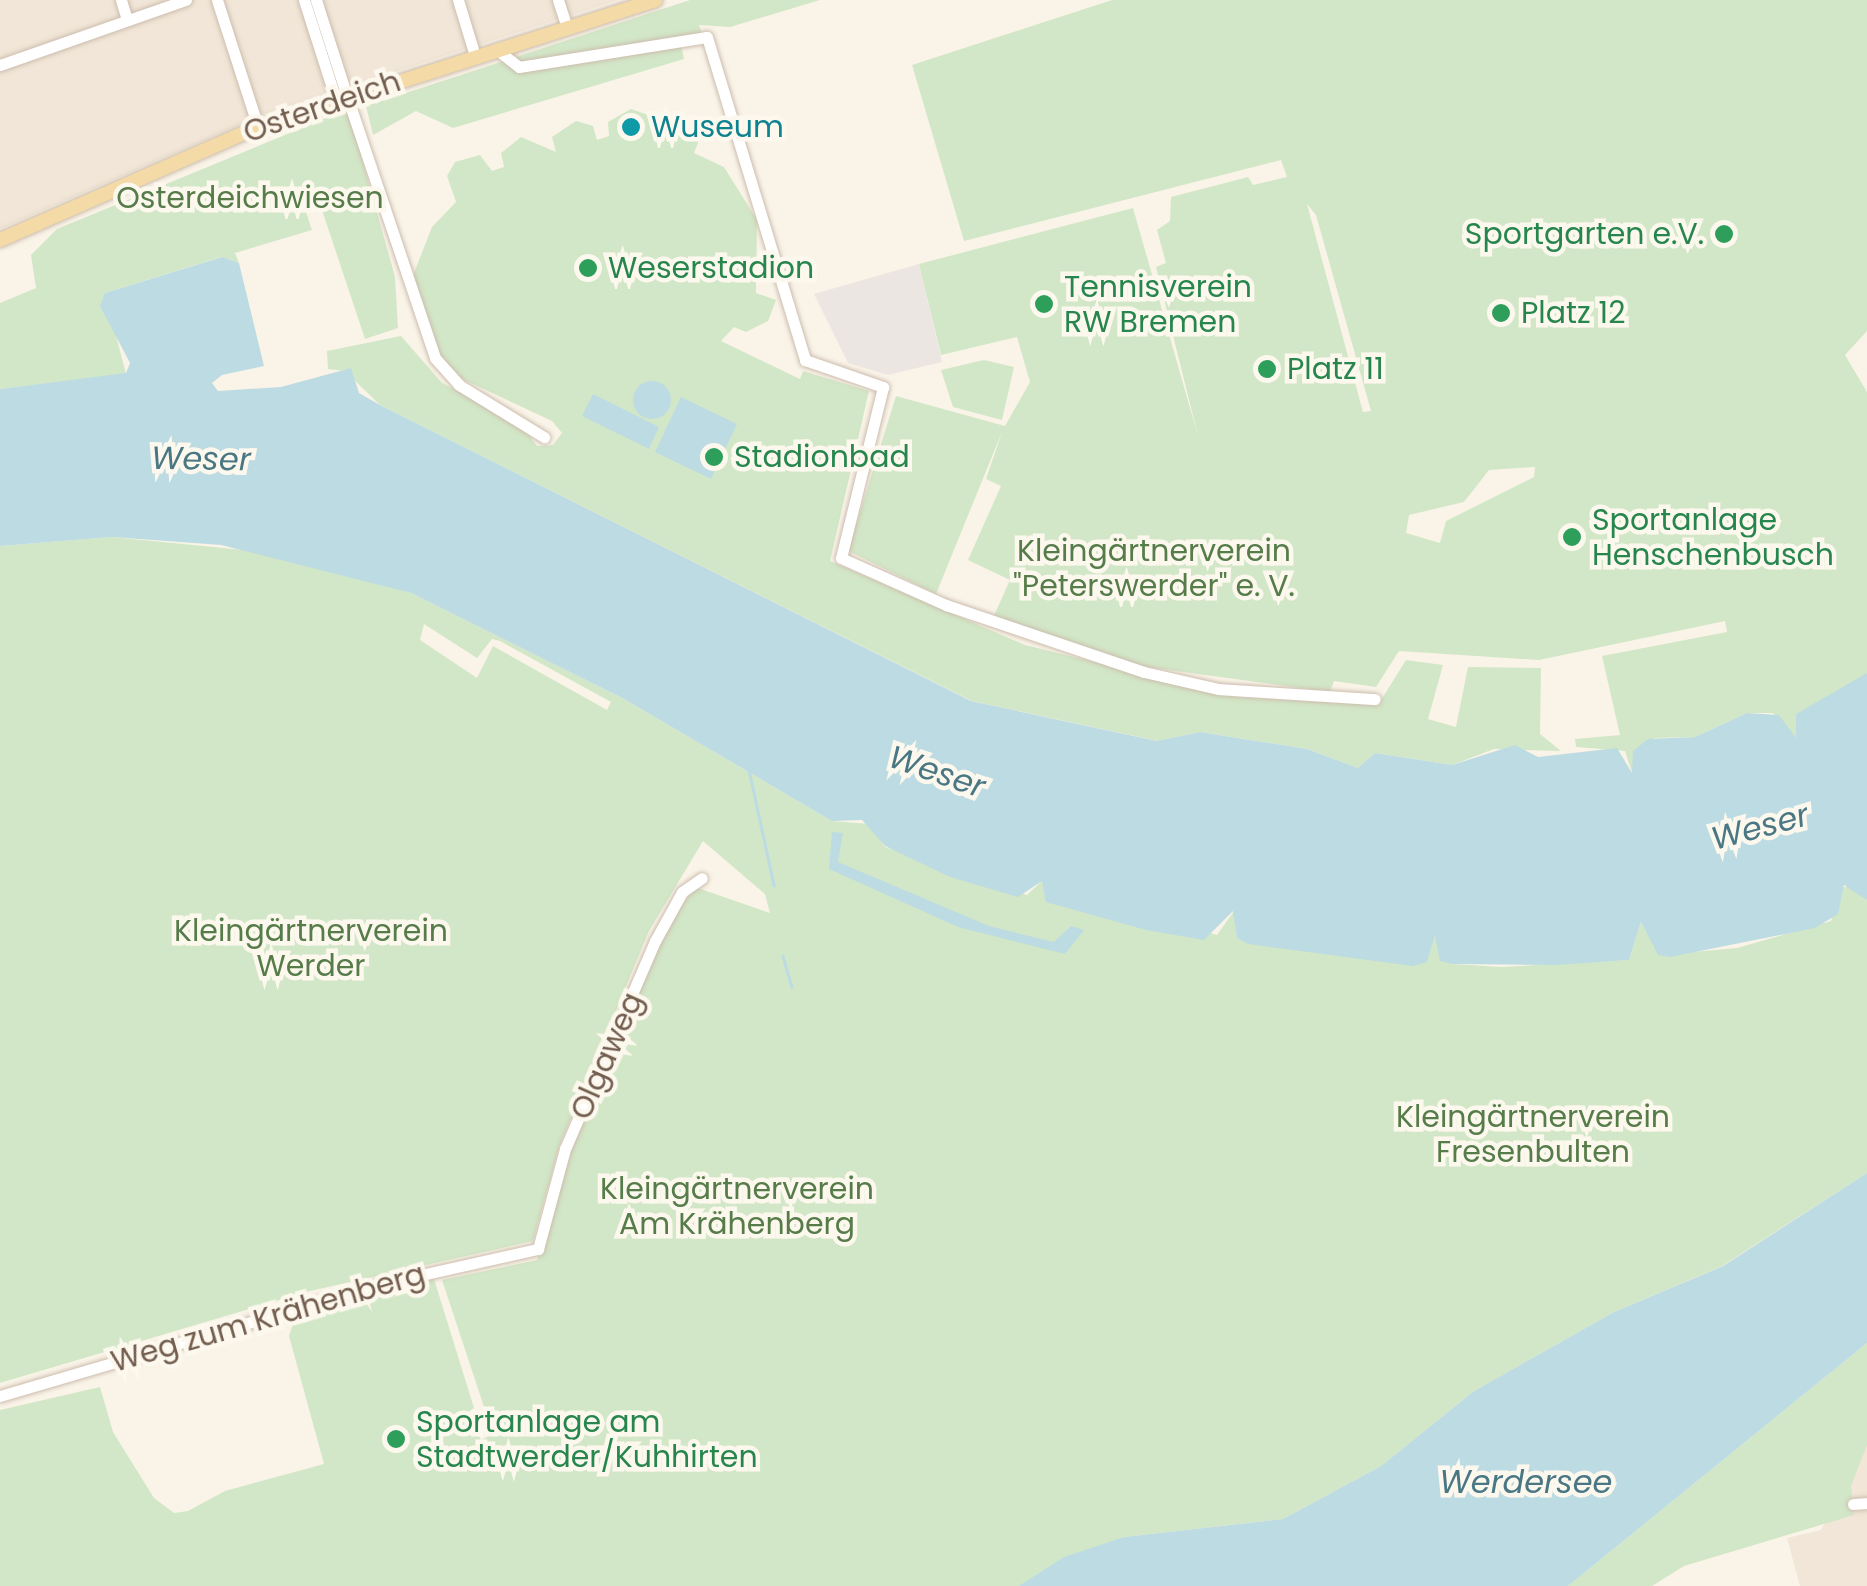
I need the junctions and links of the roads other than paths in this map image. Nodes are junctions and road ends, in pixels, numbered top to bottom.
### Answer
1 (121, 0) edge
2 (186, 0) edge
3 (217, 0) edge
4 (304, 0) edge
5 (316, 0) edge
6 (458, 0) edge
7 (558, 0) edge
8 (655, 0) edge
9 (127, 20) junction
10 (567, 28) junction
11 (496, 49) junction
12 (475, 56) junction
13 (0, 65) edge
14 (344, 87) dead end
15 (336, 100) junction
16 (351, 108) dead end
17 (258, 126) junction
18 (0, 240) edge
19 (544, 437) dead end
20 (1376, 699) dead end
21 (702, 878) dead end
22 (538, 1249) joint
23 (0, 1396) edge
24 (1853, 1504) dead end
25 (1867, 1504) edge

1 - 9 street
2 - 9 street
3 - 17 street
4 - 15 street
5 - 14 street
6 - 12 street
7 - 10 street
8 - 10 main road, Osterdeich
9 - 13 street
10 - 11 main road, Osterdeich
11 - 12 main road, Osterdeich
11 - 20 street
12 - 15 main road, Osterdeich
15 - 17 main road, Osterdeich
16 - 19 street
17 - 18 main road, Osterdeich
21 - 22 street, Olgaweg
22 - 23 street, Weg zum Krähenberg
24 - 25 street

